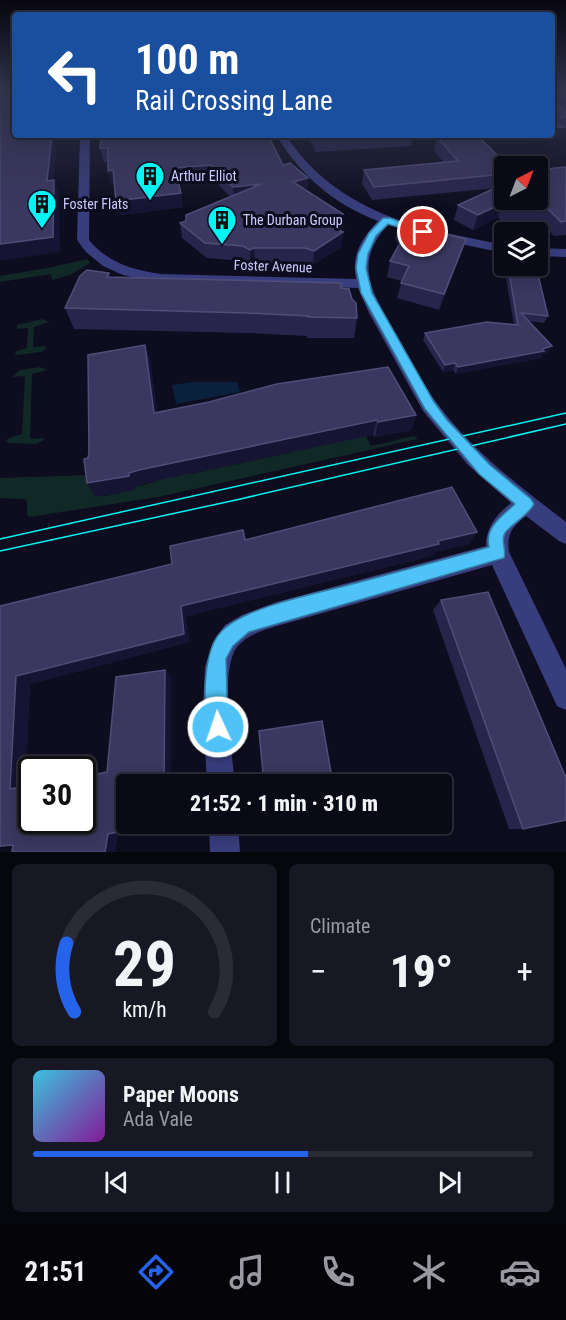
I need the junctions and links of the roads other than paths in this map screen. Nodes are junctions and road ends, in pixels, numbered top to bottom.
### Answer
1 (85, 138) edge
2 (283, 138) edge
3 (386, 220) junction
4 (410, 228) edge
5 (433, 234) edge
6 (494, 247) edge
7 (548, 252) edge
8 (566, 253) edge
9 (363, 284) junction
10 (526, 504) junction
11 (566, 534) edge
12 (498, 552) junction
13 (566, 697) edge
14 (220, 774) edge
15 (224, 834) edge
16 (225, 852) edge

1 - 9 street, Foster Avenue
2 - 3 street
3 - 4 street
3 - 9 street
5 - 6 street
7 - 8 street
9 - 10 street
10 - 11 street
10 - 12 street
12 - 13 street
12 - 14 street
15 - 16 street

